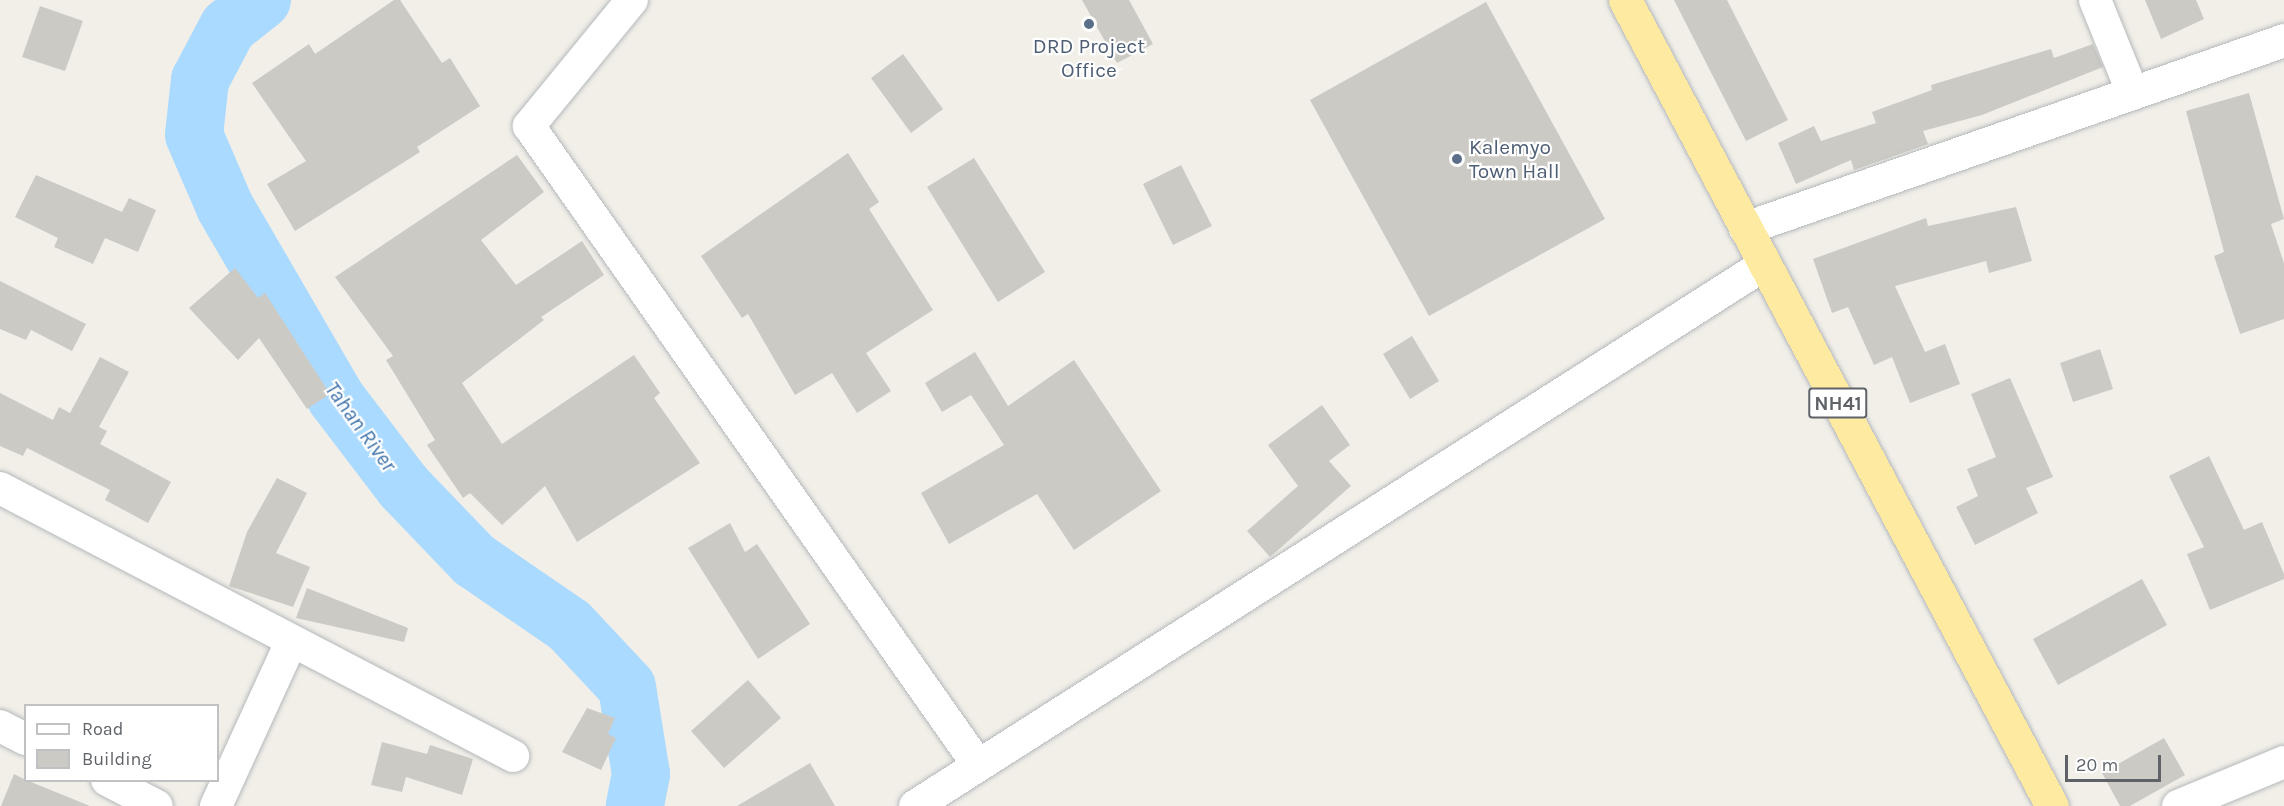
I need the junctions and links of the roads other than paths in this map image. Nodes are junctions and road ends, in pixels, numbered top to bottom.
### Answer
1 (632, 0) edge
2 (1625, 0) edge
3 (2095, 0) edge
4 (2284, 40) edge
5 (2132, 91) junction
6 (1745, 228) junction
7 (1764, 265) junction
8 (0, 488) edge
9 (291, 642) junction
10 (0, 726) edge
11 (24, 738) edge
12 (513, 756) dead end
13 (2284, 762) edge
14 (978, 765) junction
15 (111, 782) edge
16 (157, 806) edge
17 (216, 806) edge
18 (915, 806) edge
19 (2052, 806) edge
20 (2178, 806) edge

1 - 14 street
2 - 6 highway, NH41
3 - 5 street
4 - 5 street
5 - 6 street
6 - 7 highway, NH41
7 - 14 street
7 - 19 highway, NH41
8 - 9 street
9 - 12 street
9 - 17 street
10 - 11 street
13 - 20 street
14 - 18 street
15 - 16 street

